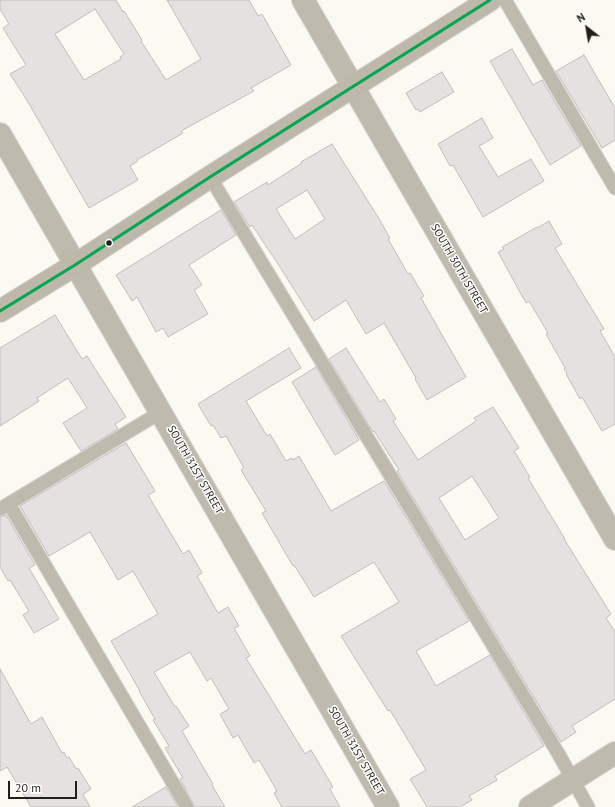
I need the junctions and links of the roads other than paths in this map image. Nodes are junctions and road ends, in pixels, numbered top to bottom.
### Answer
1 (303, 0) edge
2 (490, 0) edge
3 (505, 0) edge
4 (353, 86) junction
5 (0, 134) edge
6 (210, 177) junction
7 (615, 188) edge
8 (74, 265) junction
9 (0, 311) edge
10 (161, 412) junction
11 (4, 507) edge
12 (615, 539) edge
13 (615, 753) edge
14 (572, 780) junction
15 (188, 807) edge
16 (388, 807) edge
17 (530, 807) edge
18 (588, 807) edge

1 - 4 street, SOUTH 30TH STREET
2 - 4 street
3 - 7 lane
4 - 6 street
4 - 12 street, SOUTH 30TH STREET
5 - 8 street, SOUTH 31ST STREET
6 - 8 street
6 - 14 lane
8 - 9 street
8 - 10 street, SOUTH 31ST STREET
10 - 11 lane
10 - 16 street, SOUTH 31ST STREET
11 - 15 lane
13 - 14 street
14 - 17 street
14 - 18 lane

